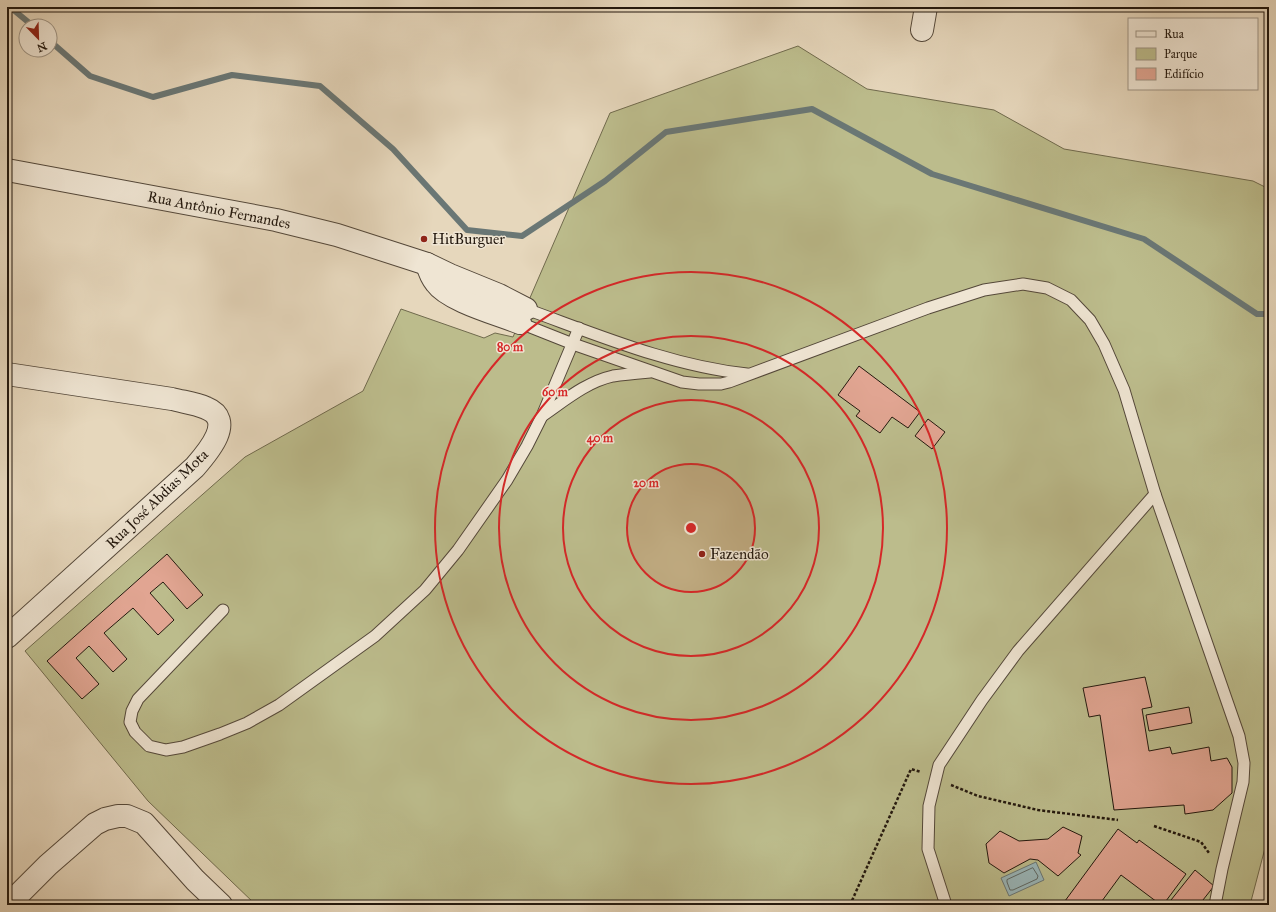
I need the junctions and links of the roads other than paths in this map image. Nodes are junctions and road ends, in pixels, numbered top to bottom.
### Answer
1 (926, 7) edge
2 (922, 30) dead end
3 (7, 170) edge
4 (523, 316) junction
5 (579, 328) junction
6 (573, 344) junction
7 (653, 372) junction
8 (7, 374) edge
9 (748, 374) junction
10 (542, 416) junction
11 (1155, 494) junction
12 (223, 610) dead end
13 (7, 637) edge
14 (8, 905) edge
15 (221, 905) edge
16 (946, 905) edge
17 (1214, 905) edge

1 - 2 street
3 - 4 street, Rua Antônio Fernandes
4 - 5 lane
4 - 6 lane
5 - 6 lane
5 - 9 lane
6 - 7 lane
6 - 10 lane
7 - 9 lane
7 - 10 lane
8 - 13 street, Rua José Abdias Mota
9 - 11 lane
10 - 12 lane
11 - 16 lane
11 - 17 lane
14 - 15 street

